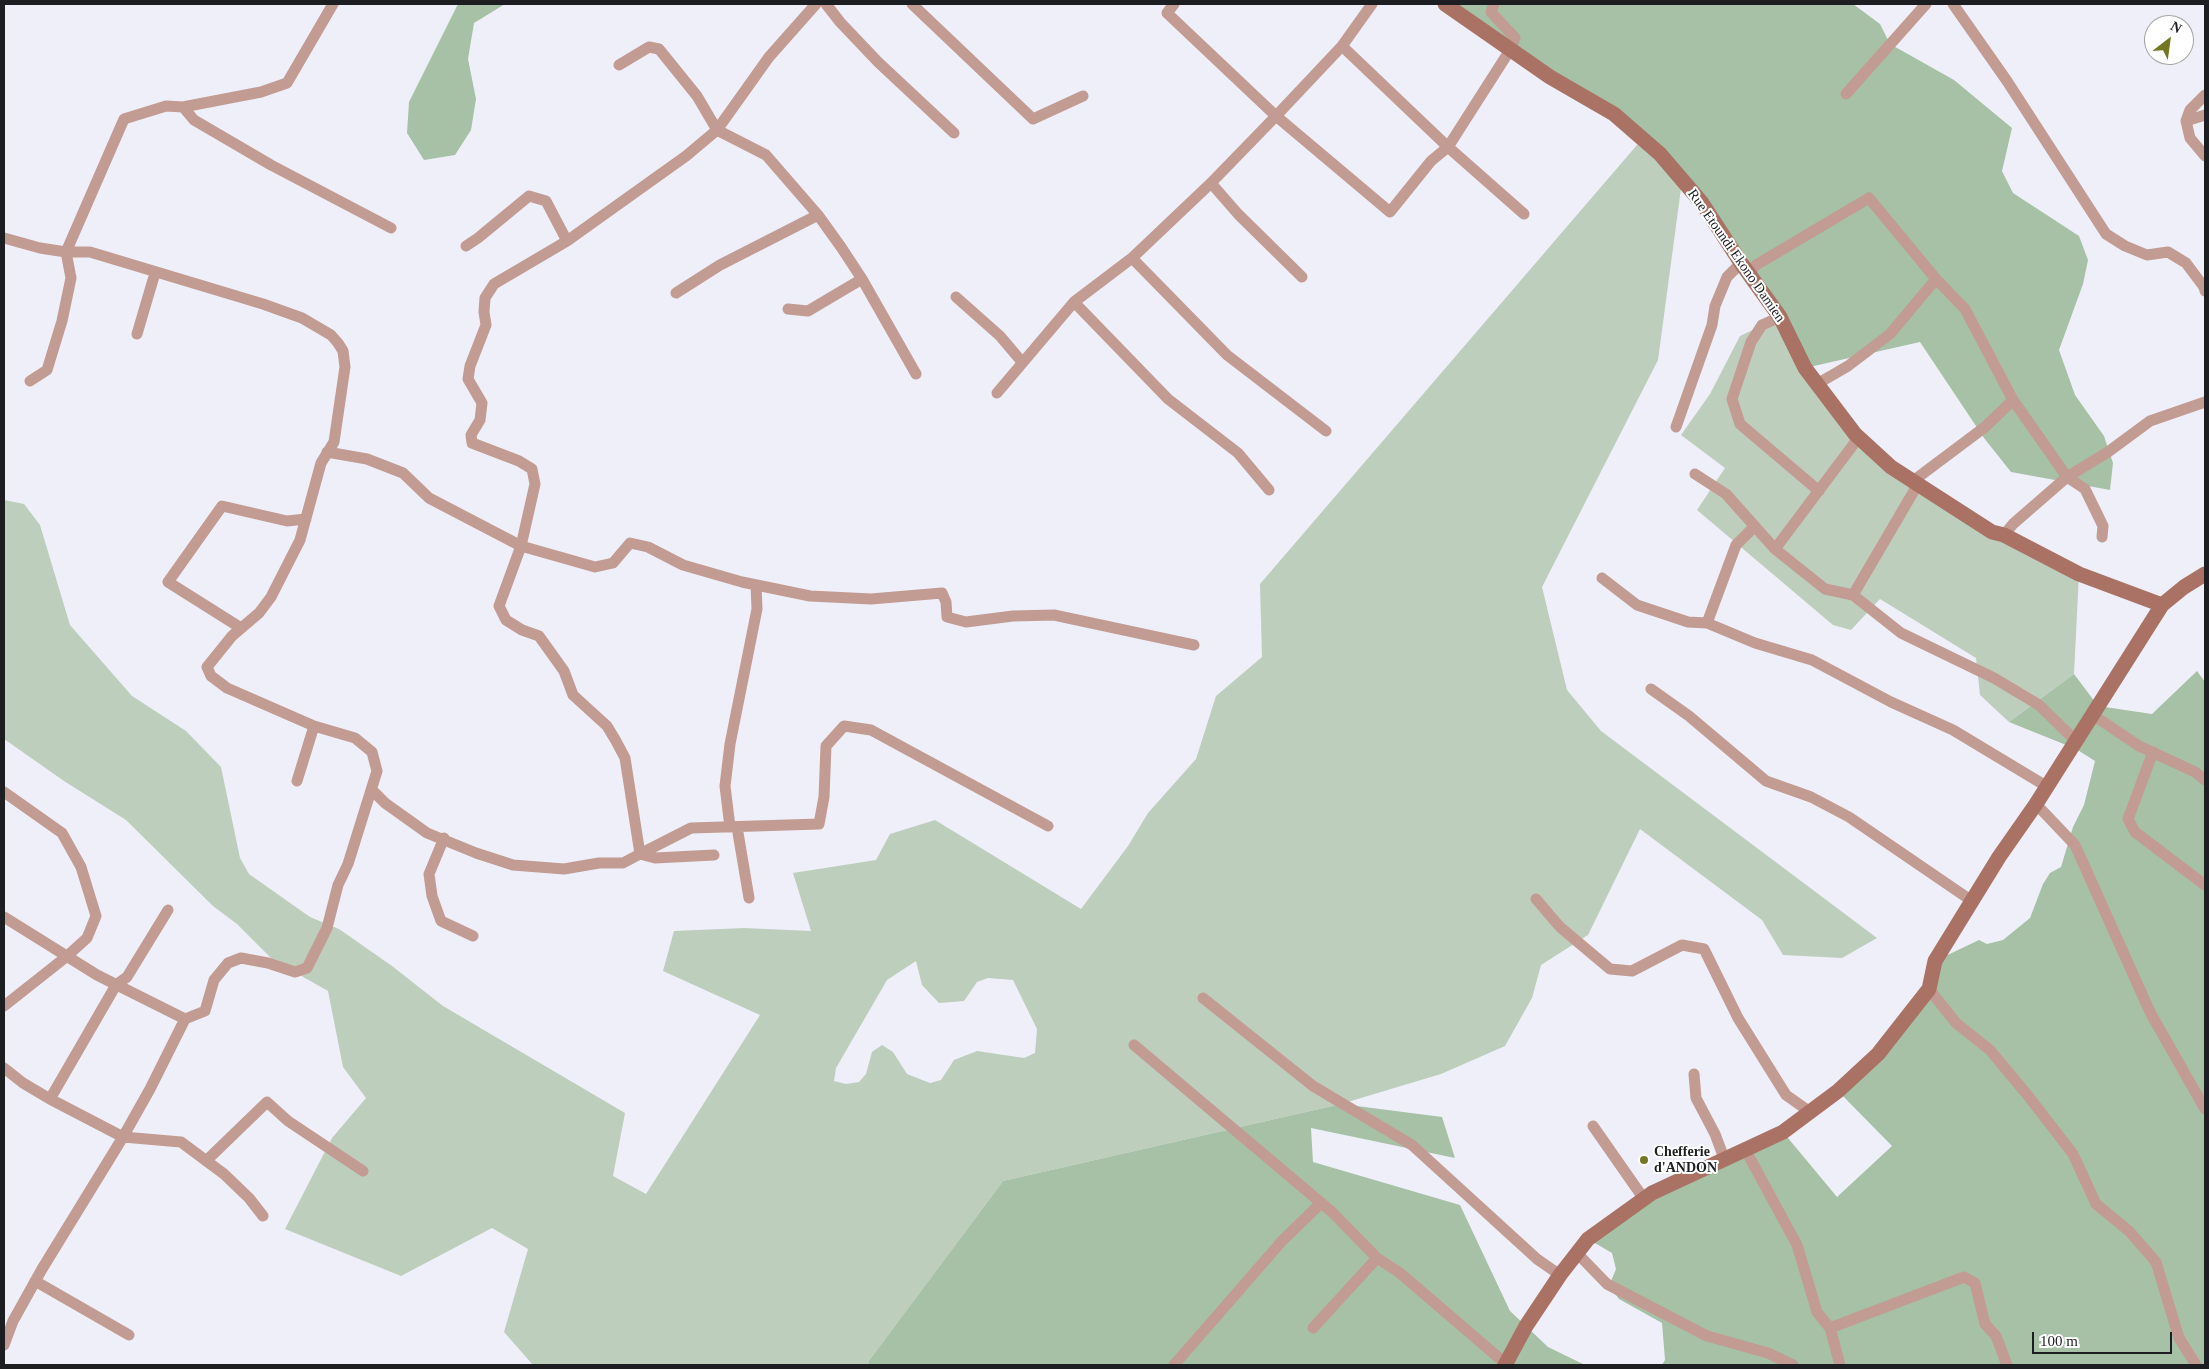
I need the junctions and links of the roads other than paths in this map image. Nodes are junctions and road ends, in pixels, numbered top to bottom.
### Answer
1 (333, 4) edge
2 (816, 4) edge
3 (826, 4) edge
4 (912, 4) edge
5 (1174, 4) edge
6 (1372, 4) edge
7 (1445, 4) edge
8 (1494, 4) edge
9 (1926, 4) edge
10 (1953, 4) edge
11 (1342, 46) junction
12 (1510, 50) junction
13 (619, 65) dead end
14 (1846, 94) dead end
15 (2205, 95) edge
16 (1083, 96) dead end
17 (183, 107) junction
18 (2205, 115) edge
19 (1276, 116) junction
20 (2186, 121) junction
21 (717, 130) junction
22 (954, 133) dead end
23 (1448, 147) junction
24 (2205, 156) edge
25 (1211, 183) junction
26 (1524, 214) dead end
27 (818, 215) junction
28 (391, 228) dead end
29 (4, 238) edge
30 (567, 241) junction
31 (466, 246) dead end
32 (66, 252) junction
33 (1132, 258) junction
34 (1745, 268) junction
35 (156, 273) junction
36 (1302, 277) dead end
37 (862, 279) junction
38 (1936, 279) junction
39 (2205, 292) edge
40 (676, 293) dead end
41 (956, 297) dead end
42 (1074, 302) junction
43 (788, 309) dead end
44 (1780, 317) junction
45 (137, 334) dead end
46 (1022, 362) junction
47 (916, 374) dead end
48 (30, 381) dead end
49 (1817, 384) junction
50 (997, 393) dead end
51 (2013, 400) junction
52 (2205, 402) edge
53 (1676, 427) dead end
54 (1326, 431) dead end
55 (1859, 437) junction
56 (327, 452) junction
57 (1695, 474) dead end
58 (2067, 477) junction
59 (1916, 483) junction
60 (1269, 490) dead end
61 (1819, 491) junction
62 (306, 519) junction
63 (1754, 527) junction
64 (2004, 535) junction
65 (2102, 537) dead end
66 (521, 546) junction
67 (1775, 549) junction
68 (2205, 574) edge
69 (1602, 578) dead end
70 (756, 585) junction
71 (1853, 595) junction
72 (2162, 605) junction
73 (1707, 623) junction
74 (241, 628) junction
75 (1194, 645) dead end
76 (1651, 689) dead end
77 (2093, 714) junction
78 (314, 726) junction
79 (2076, 741) junction
80 (2153, 752) junction
81 (2205, 780) edge
82 (297, 781) dead end
83 (2046, 786) junction
84 (372, 790) junction
85 (4, 792) edge
86 (385, 804) junction
87 (2036, 804) junction
88 (365, 812) junction
89 (1048, 826) dead end
90 (733, 827) junction
91 (444, 838) junction
92 (640, 854) junction
93 (714, 855) dead end
94 (2205, 885) edge
95 (749, 898) dead end
96 (1536, 899) dead end
97 (1972, 901) junction
98 (168, 910) dead end
99 (4, 917) edge
100 (473, 936) dead end
101 (66, 957) junction
102 (116, 985) junction
103 (1930, 989) junction
104 (1203, 998) dead end
105 (4, 1006) edge
106 (184, 1019) junction
107 (1134, 1045) dead end
108 (4, 1068) edge
109 (1694, 1074) dead end
110 (50, 1099) junction
111 (2205, 1109) edge
112 (1810, 1112) junction
113 (1594, 1126) dead end
114 (123, 1137) junction
115 (1745, 1149) junction
116 (1724, 1158) junction
117 (206, 1161) junction
118 (363, 1171) dead end
119 (1644, 1199) junction
120 (1321, 1202) junction
121 (263, 1216) dead end
122 (1576, 1252) junction
123 (1377, 1258) junction
124 (1560, 1275) junction
125 (35, 1281) junction
126 (1313, 1328) dead end
127 (1830, 1328) junction
128 (129, 1335) dead end
129 (4, 1345) edge
130 (1506, 1364) edge
131 (1174, 1365) edge
132 (1793, 1365) edge
133 (1840, 1365) edge
134 (2007, 1365) edge
135 (2196, 1365) edge

1 - 17 street
2 - 21 street
3 - 22 street
4 - 16 street
5 - 19 street
6 - 11 street
7 - 12 street, Rue Etoundi Ekono Damien
8 - 12 street
9 - 14 street
10 - 39 street
11 - 19 street
11 - 23 street
12 - 23 street
12 - 34 street, Rue Etoundi Ekono Damien
13 - 21 street
15 - 20 street
17 - 28 street
17 - 32 street
18 - 20 street
19 - 23 street
19 - 25 street
20 - 24 street
21 - 27 street
21 - 30 street
23 - 26 street
25 - 33 street
25 - 36 street
27 - 37 street
27 - 40 street
29 - 32 street
30 - 31 street
30 - 66 street
32 - 35 street
32 - 48 street
33 - 42 street
33 - 54 street
34 - 38 street
34 - 44 street, Rue Etoundi Ekono Damien
34 - 53 street
35 - 45 street
35 - 56 street
37 - 43 street
37 - 47 street
38 - 49 street
38 - 51 street
41 - 46 street
42 - 46 street
42 - 60 street
44 - 49 street, Rue Etoundi Ekono Damien
44 - 61 street
46 - 50 street
49 - 55 street, Rue Etoundi Ekono Damien
51 - 58 street
51 - 59 street
52 - 58 street
55 - 59 street, Rue Etoundi Ekono Damien
55 - 61 street
56 - 62 street
56 - 66 street
57 - 63 street
58 - 64 street
58 - 65 street
59 - 64 street, Rue Etoundi Ekono Damien
59 - 71 street
61 - 67 street
62 - 74 street
62 - 74 street
63 - 67 street
63 - 73 street
64 - 72 street, Rue Etoundi Ekono Damien
66 - 70 street
66 - 92 street
67 - 71 street
68 - 72 street
69 - 73 street
70 - 75 street
70 - 90 street
71 - 79 street
72 - 77 street
73 - 83 street
74 - 78 street
76 - 97 street
77 - 79 street
77 - 80 street
78 - 82 street
78 - 84 street
79 - 83 street
80 - 81 street
80 - 94 street
83 - 87 street
84 - 86 street
84 - 88 street
85 - 101 street
86 - 88 street
86 - 91 street
87 - 97 street
87 - 111 street
88 - 106 street
89 - 90 street
90 - 92 street
90 - 95 street
91 - 92 street
91 - 100 street
92 - 93 street
96 - 112 street
97 - 103 street
98 - 102 street
99 - 101 street
101 - 102 street
101 - 105 street
102 - 106 street
102 - 110 street
103 - 112 street
103 - 135 street
104 - 124 street
106 - 114 street
107 - 120 street
108 - 110 street
109 - 116 street
110 - 114 street
112 - 115 street
113 - 119 street
114 - 117 street
114 - 125 street
115 - 116 street
115 - 127 street
116 - 119 street
117 - 118 street
117 - 121 street
119 - 122 street
120 - 123 street
120 - 131 street
122 - 124 street
122 - 132 street
123 - 126 street
123 - 130 street
124 - 130 street
125 - 128 street
125 - 129 street
127 - 133 street
127 - 134 street

